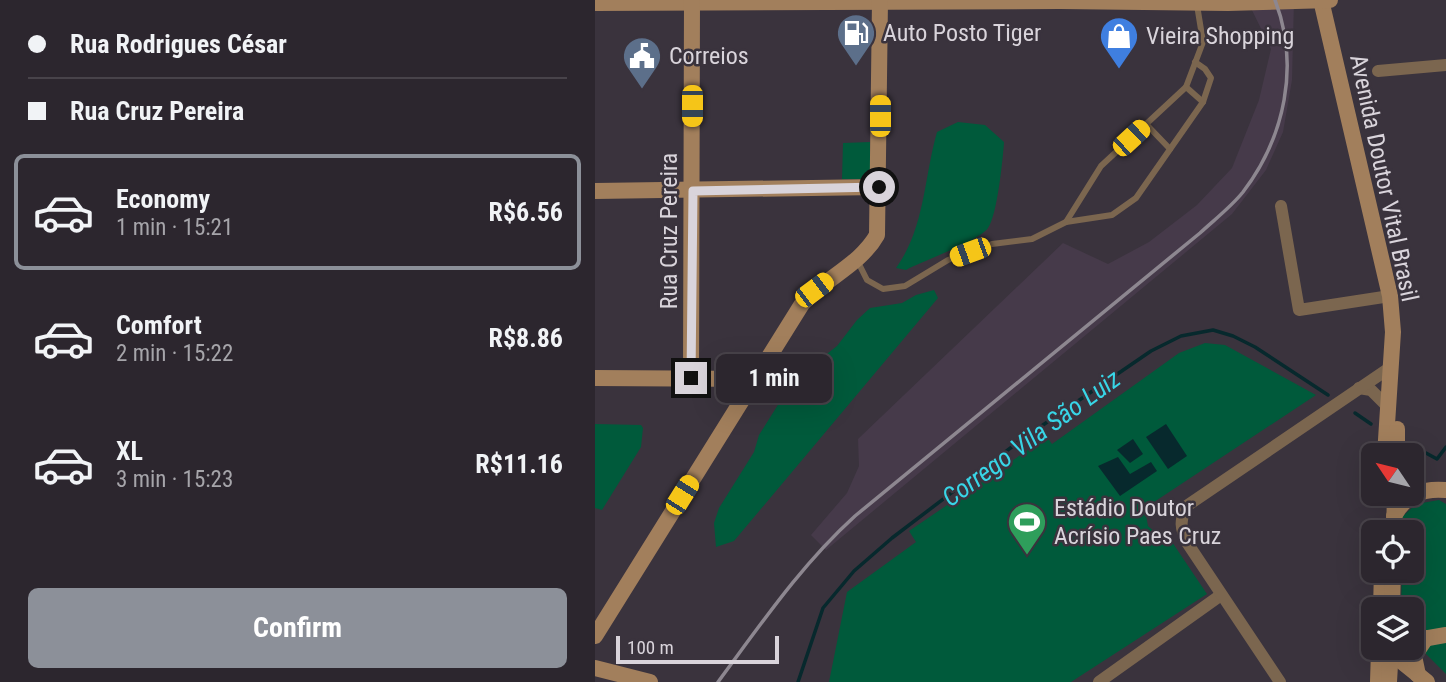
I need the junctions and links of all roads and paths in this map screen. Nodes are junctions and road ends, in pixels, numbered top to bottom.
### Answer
1 (1331, 0) edge
2 (880, 1) edge
3 (1061, 1) edge
4 (1317, 1) edge
5 (692, 2) edge
6 (595, 3) edge
7 (1197, 3) junction
8 (1195, 62) junction
9 (1446, 65) edge
10 (1378, 71) dead end
11 (1186, 88) junction
12 (1203, 102) junction
13 (1146, 124) junction
14 (1170, 149) junction
15 (879, 187) junction
16 (595, 191) edge
17 (693, 191) junction
18 (1281, 206) dead end
19 (1066, 222) junction
20 (857, 259) junction
21 (1390, 296) junction
22 (1391, 367) junction
23 (595, 378) edge
24 (691, 378) junction
25 (755, 379) junction
26 (1359, 388) junction
27 (1391, 410) junction
28 (1390, 443) edge
29 (1393, 443) edge
30 (1446, 490) edge
31 (1396, 520) edge
32 (1221, 595) junction
33 (1446, 635) edge
34 (595, 636) edge
35 (1424, 638) edge
36 (1382, 660) edge
37 (1385, 660) edge
38 (1396, 660) edge
39 (1415, 660) edge
40 (595, 668) edge
41 (1422, 679) edge
42 (650, 682) edge
43 (1099, 682) edge
44 (1280, 682) edge
45 (1378, 682) edge
46 (1389, 682) edge

1 - 4 main road
2 - 3 main road
2 - 5 main road
2 - 15 main road
3 - 7 main road
4 - 7 main road
4 - 21 main road, Avenida Doutor Vital Brasil
5 - 6 main road
5 - 17 main road, Rua Cruz Pereira
7 - 8 lane
8 - 11 lane
8 - 12 lane
9 - 10 street
11 - 12 lane
11 - 13 lane
12 - 14 lane
13 - 14 lane
13 - 19 lane
14 - 19 lane
15 - 17 main road
15 - 20 main road
16 - 17 main road
17 - 24 main road, Rua Cruz Pereira
18 - 21 street
19 - 20 lane
20 - 25 main road
21 - 22 main road, Avenida Doutor Vital Brasil
22 - 26 street
22 - 27 main road, Avenida Doutor Vital Brasil
23 - 24 main road
24 - 25 main road
25 - 34 main road
26 - 27 street
26 - 32 street
27 - 28 main road
27 - 29 main road
30 - 31 main road
32 - 43 street
32 - 44 street
33 - 35 main road
36 - 45 main road
37 - 46 main road
38 - 41 main road
39 - 41 main road
40 - 42 main road

